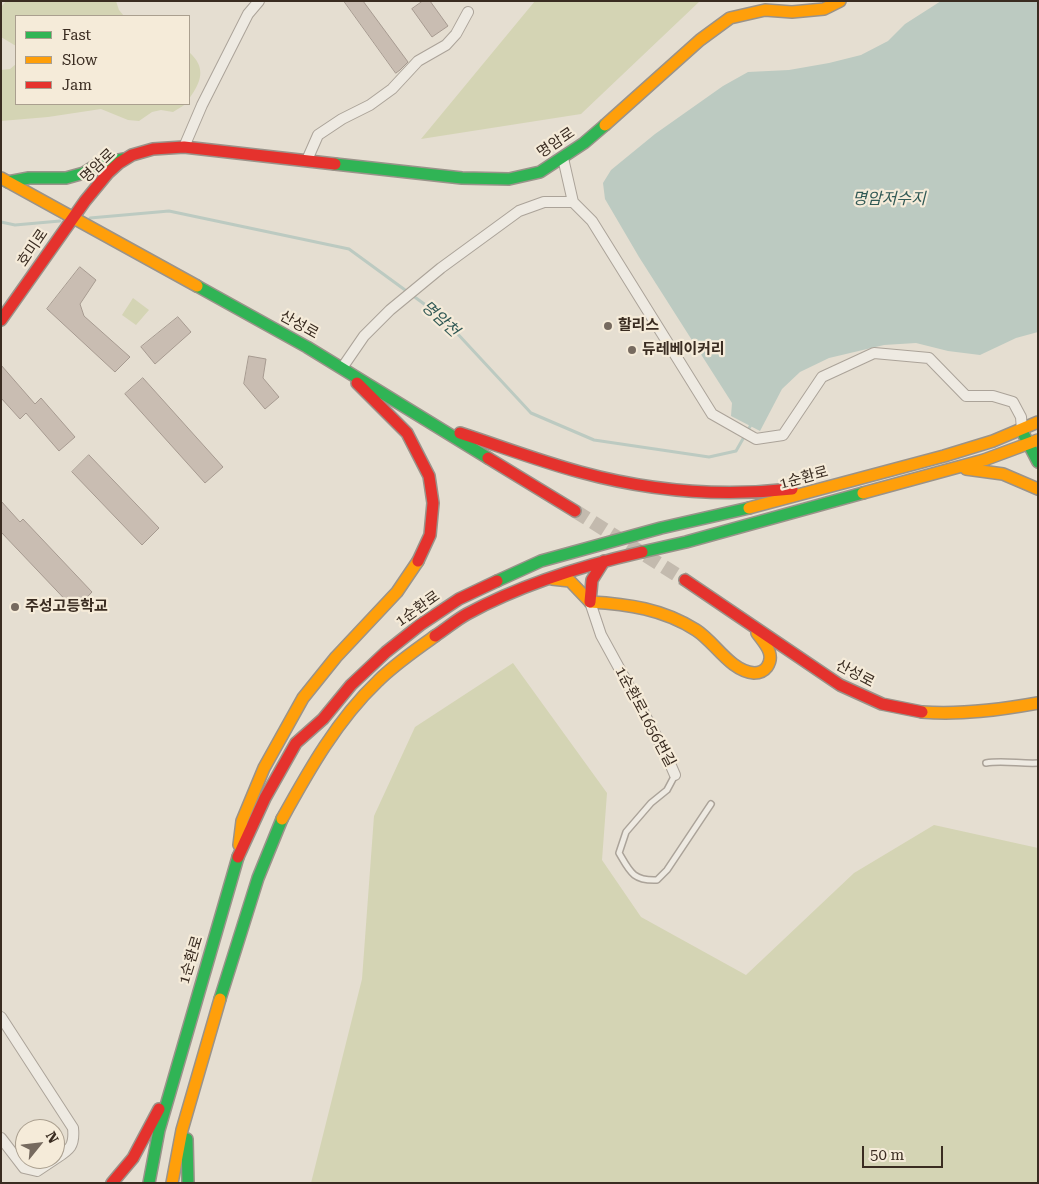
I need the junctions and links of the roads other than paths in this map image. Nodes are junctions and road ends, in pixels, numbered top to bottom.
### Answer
1 (259, 1) edge
2 (840, 1) edge
3 (468, 12) dead end
4 (184, 147) junction
5 (563, 158) junction
6 (126, 159) junction
7 (307, 160) junction
8 (4, 180) edge
9 (573, 202) junction
10 (71, 218) junction
11 (1, 320) edge
12 (342, 368) junction
13 (1038, 422) edge
14 (439, 426) junction
15 (1022, 430) junction
16 (1033, 441) edge
17 (1038, 462) edge
18 (955, 468) junction
19 (855, 480) junction
20 (1038, 489) edge
21 (575, 511) tunnel mouth
22 (604, 561) junction
23 (547, 579) junction
24 (685, 580) tunnel mouth
25 (590, 602) junction
26 (749, 622) junction
27 (1038, 704) edge
28 (1038, 763) edge
29 (986, 764) dead end
30 (675, 775) joint
31 (711, 804) dead end
32 (236, 862) junction
33 (1, 1018) edge
34 (173, 1081) junction
35 (187, 1112) junction
36 (1, 1138) edge
37 (65, 1152) edge
38 (15, 1156) edge
39 (112, 1183) edge
40 (149, 1183) edge
41 (172, 1183) edge
42 (188, 1183) edge

1 - 4 street
2 - 5 street, 명암로
3 - 7 street
4 - 6 street, 명암로
4 - 7 street, 명암로
5 - 7 street, 명암로
5 - 9 street
6 - 8 street
6 - 10 street, 명암로
8 - 10 street, 산성로
9 - 12 street
9 - 15 street
10 - 11 street, 호미로
10 - 12 street, 산성로
12 - 14 street, 산성로
12 - 32 street
13 - 15 street, 1순환로
14 - 19 street
14 - 21 street, 산성로
15 - 16 street
15 - 19 street, 1순환로
16 - 17 street
16 - 18 street, 1순환로
18 - 20 street
18 - 22 street, 1순환로
19 - 32 street, 1순환로
22 - 23 street, 1순환로
22 - 25 street
23 - 25 street
23 - 35 street, 1순환로
24 - 26 street, 산성로
25 - 26 street
25 - 30 street, 1순환로1656번길
26 - 27 street, 산성로
28 - 29 lane
30 - 31 lane, 1순환로1656번길
32 - 34 street, 1순환로
33 - 37 street
34 - 39 street
34 - 40 street, 1순환로
35 - 41 street, 1순환로
35 - 42 street
36 - 38 street

